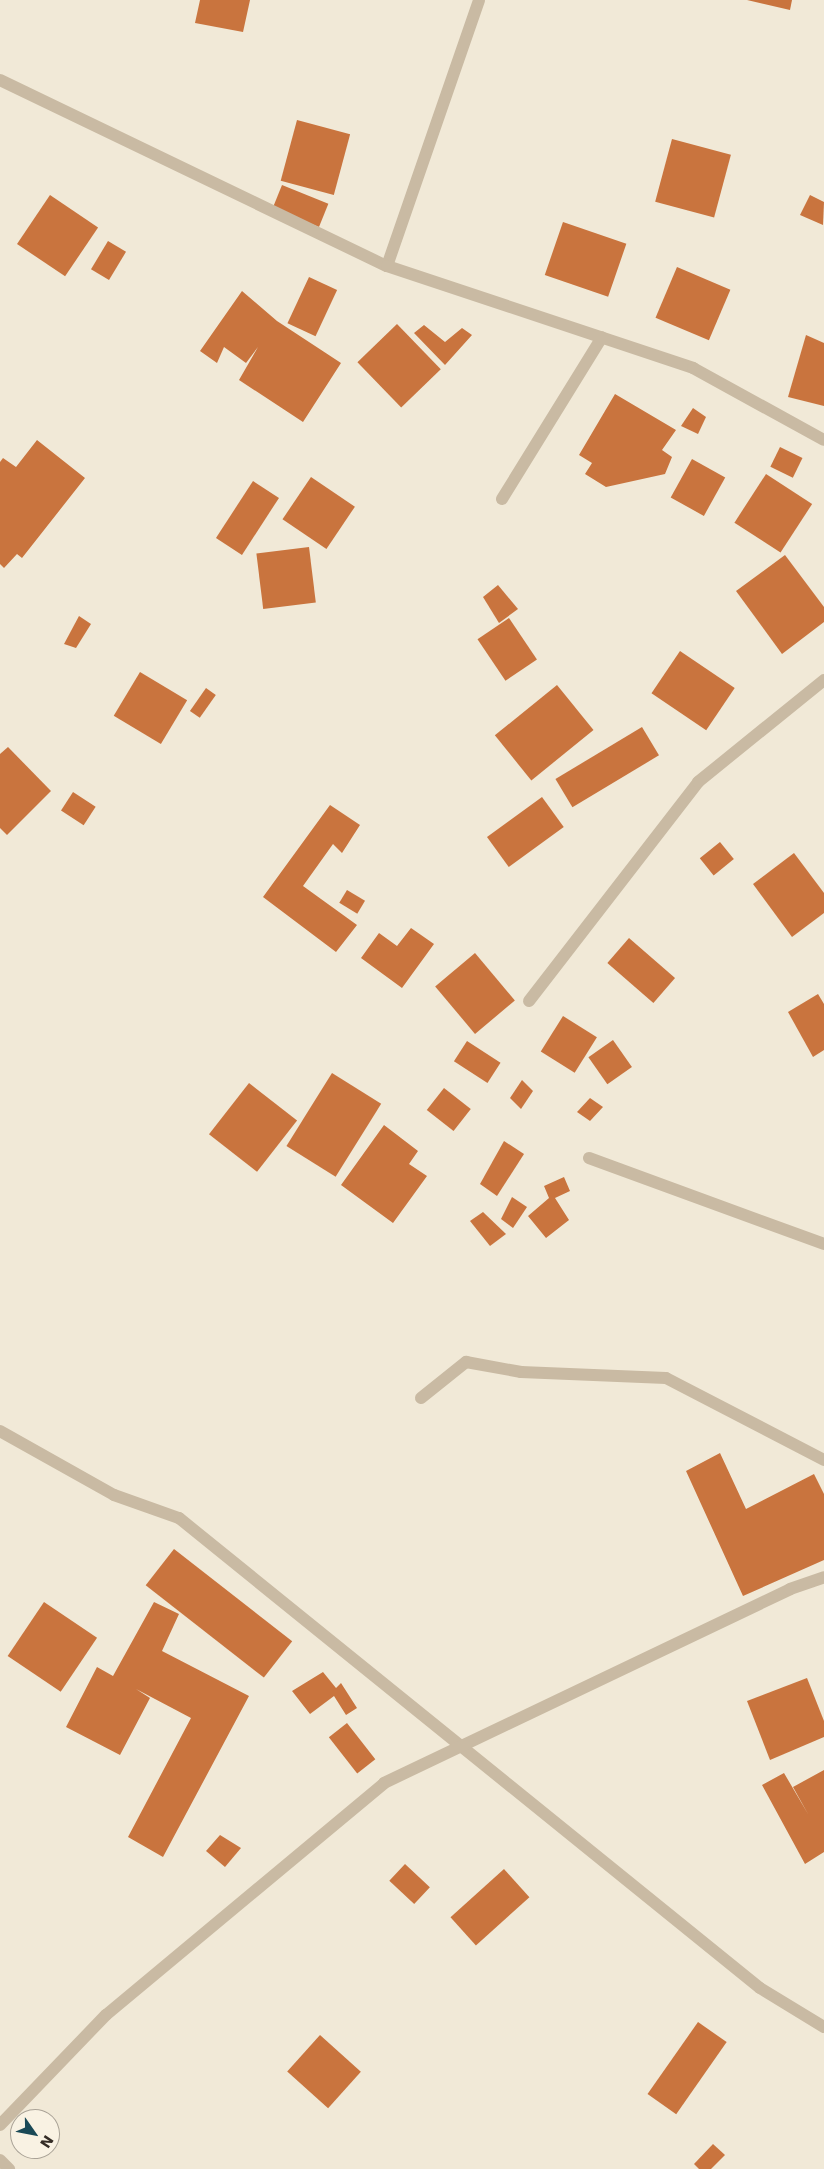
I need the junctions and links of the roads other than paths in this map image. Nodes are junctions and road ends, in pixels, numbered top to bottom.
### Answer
1 (479, 0) edge
2 (0, 80) edge
3 (387, 266) junction
4 (602, 337) junction
5 (824, 440) edge
6 (502, 499) dead end
7 (824, 680) edge
8 (529, 1001) dead end
9 (589, 1158) dead end
10 (824, 1244) edge
11 (421, 1398) dead end
12 (0, 1432) edge
13 (824, 1460) edge
14 (824, 1577) edge
15 (461, 1747) junction
16 (824, 2027) edge
17 (0, 2125) edge
18 (0, 2160) edge
19 (9, 2169) edge

1 - 3 street
2 - 3 street
3 - 4 street
4 - 5 street
4 - 6 street
7 - 8 street
9 - 10 street
11 - 13 street
12 - 15 street
14 - 15 street
15 - 16 street
15 - 17 street
18 - 19 street

